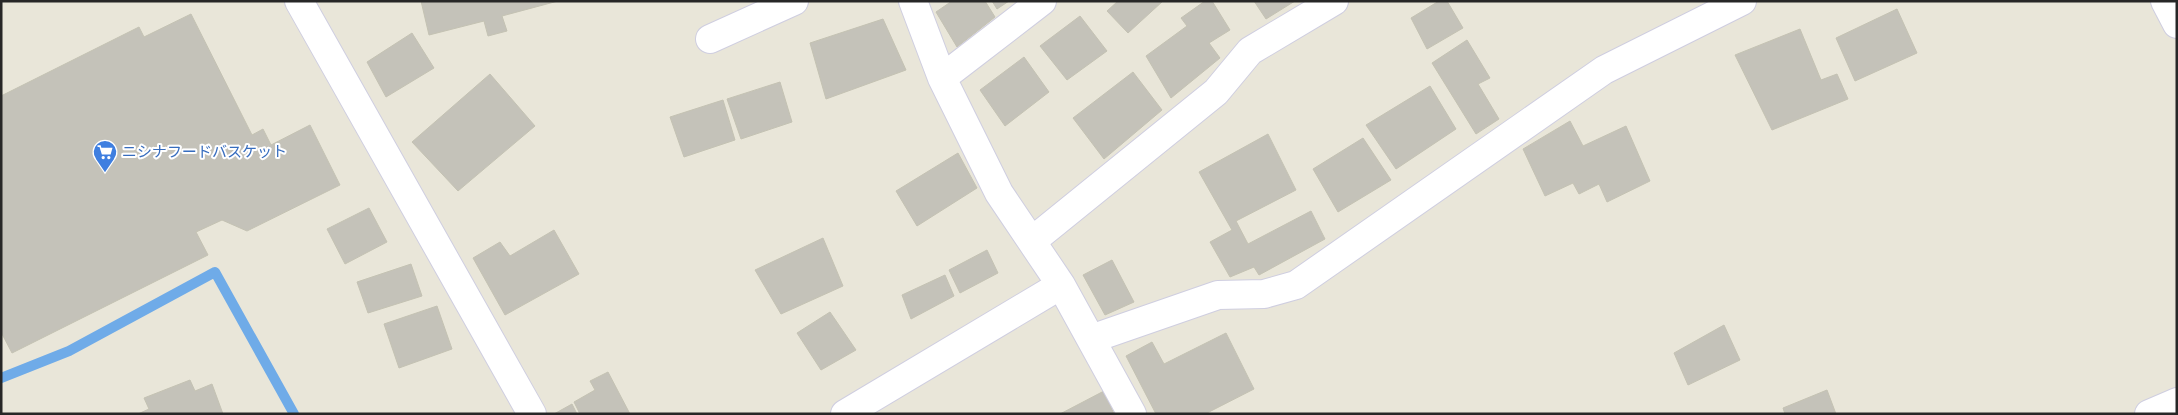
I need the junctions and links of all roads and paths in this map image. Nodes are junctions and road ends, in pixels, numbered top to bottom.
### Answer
1 (299, 1) edge
2 (794, 1) edge
3 (913, 1) edge
4 (1042, 1) edge
5 (1334, 1) edge
6 (1742, 1) edge
7 (2165, 1) edge
8 (2177, 24) edge
9 (710, 39) dead end
10 (942, 78) junction
11 (1032, 241) junction
12 (1061, 285) junction
13 (1091, 339) junction
14 (2177, 402) edge
15 (532, 414) edge
16 (845, 414) edge
17 (1132, 414) edge
18 (2148, 414) edge

1 - 15 street
2 - 9 street
3 - 10 street
4 - 10 street
5 - 11 street
6 - 13 street
7 - 8 street
10 - 11 street
11 - 12 street
12 - 13 street
12 - 16 street
13 - 17 street
14 - 18 street

